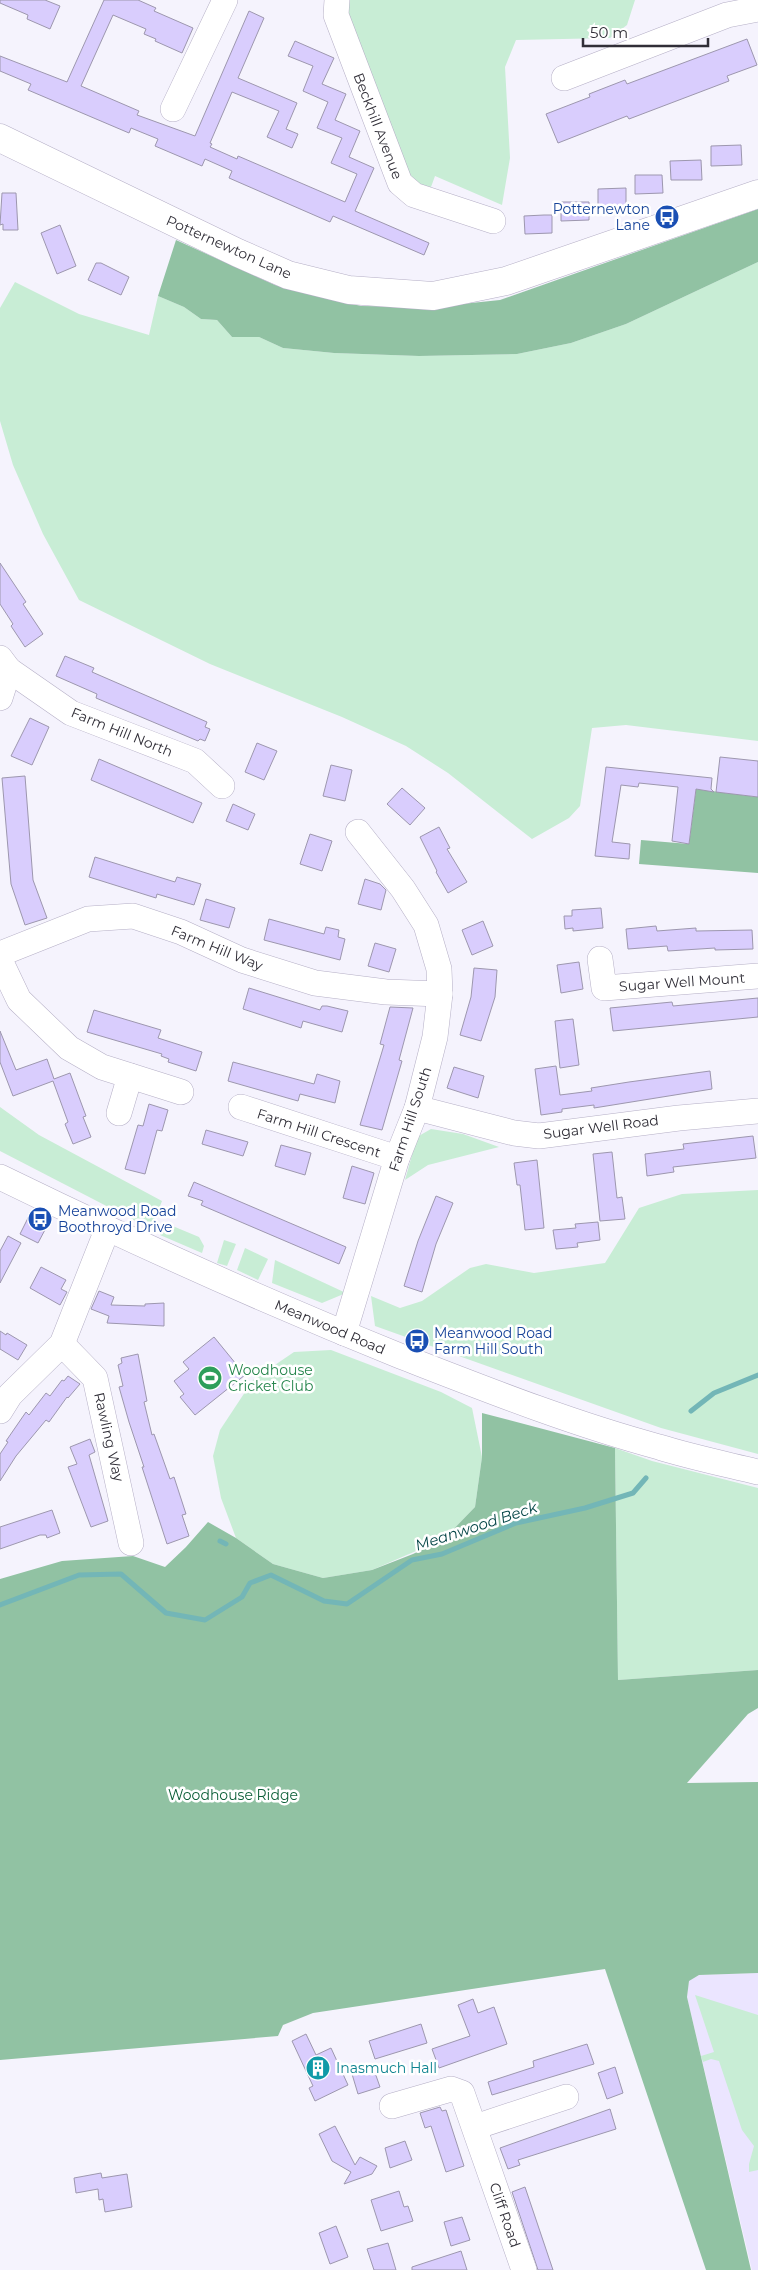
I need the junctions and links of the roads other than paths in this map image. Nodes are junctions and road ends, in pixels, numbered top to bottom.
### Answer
1 (225, 0) edge
2 (337, 0) edge
3 (729, 7) edge
4 (758, 9) edge
5 (564, 78) dead end
6 (174, 110) dead end
7 (0, 138) edge
8 (758, 194) edge
9 (494, 221) dead end
10 (4, 664) edge
11 (0, 698) edge
12 (222, 786) dead end
13 (358, 832) dead end
14 (0, 954) edge
15 (600, 959) dead end
16 (0, 960) edge
17 (758, 976) edge
18 (440, 994) junction
19 (130, 1076) junction
20 (181, 1092) dead end
21 (241, 1107) dead end
22 (417, 1108) junction
23 (758, 1111) edge
24 (119, 1113) dead end
25 (397, 1158) junction
26 (0, 1176) edge
27 (107, 1230) junction
28 (344, 1333) junction
29 (62, 1344) junction
30 (3, 1398) edge
31 (758, 1472) edge
32 (131, 1544) dead end
33 (566, 2097) dead end
34 (392, 2106) dead end
35 (475, 2127) junction
36 (524, 2270) edge

1 - 6 street
2 - 9 street, Beckhill Avenue
3 - 4 street
3 - 5 street
7 - 8 main road, Potternewton Lane
10 - 11 street
10 - 12 street, Farm Hill North
13 - 18 street, Farm Hill South
14 - 18 street, Farm Hill Way
15 - 17 street, Sugar Well Mount
16 - 19 street
18 - 22 street, Farm Hill South
19 - 20 street
19 - 24 street
21 - 25 street, Farm Hill Crescent
22 - 23 street, Sugar Well Road
22 - 25 street, Farm Hill South
25 - 28 street, Farm Hill South
26 - 27 street, Meanwood Road
27 - 28 street, Meanwood Road
27 - 29 street
28 - 31 street, Meanwood Road
29 - 30 street
29 - 32 street, Rawling Way
33 - 35 street
34 - 35 street, Cliff Road
35 - 36 street, Cliff Road

